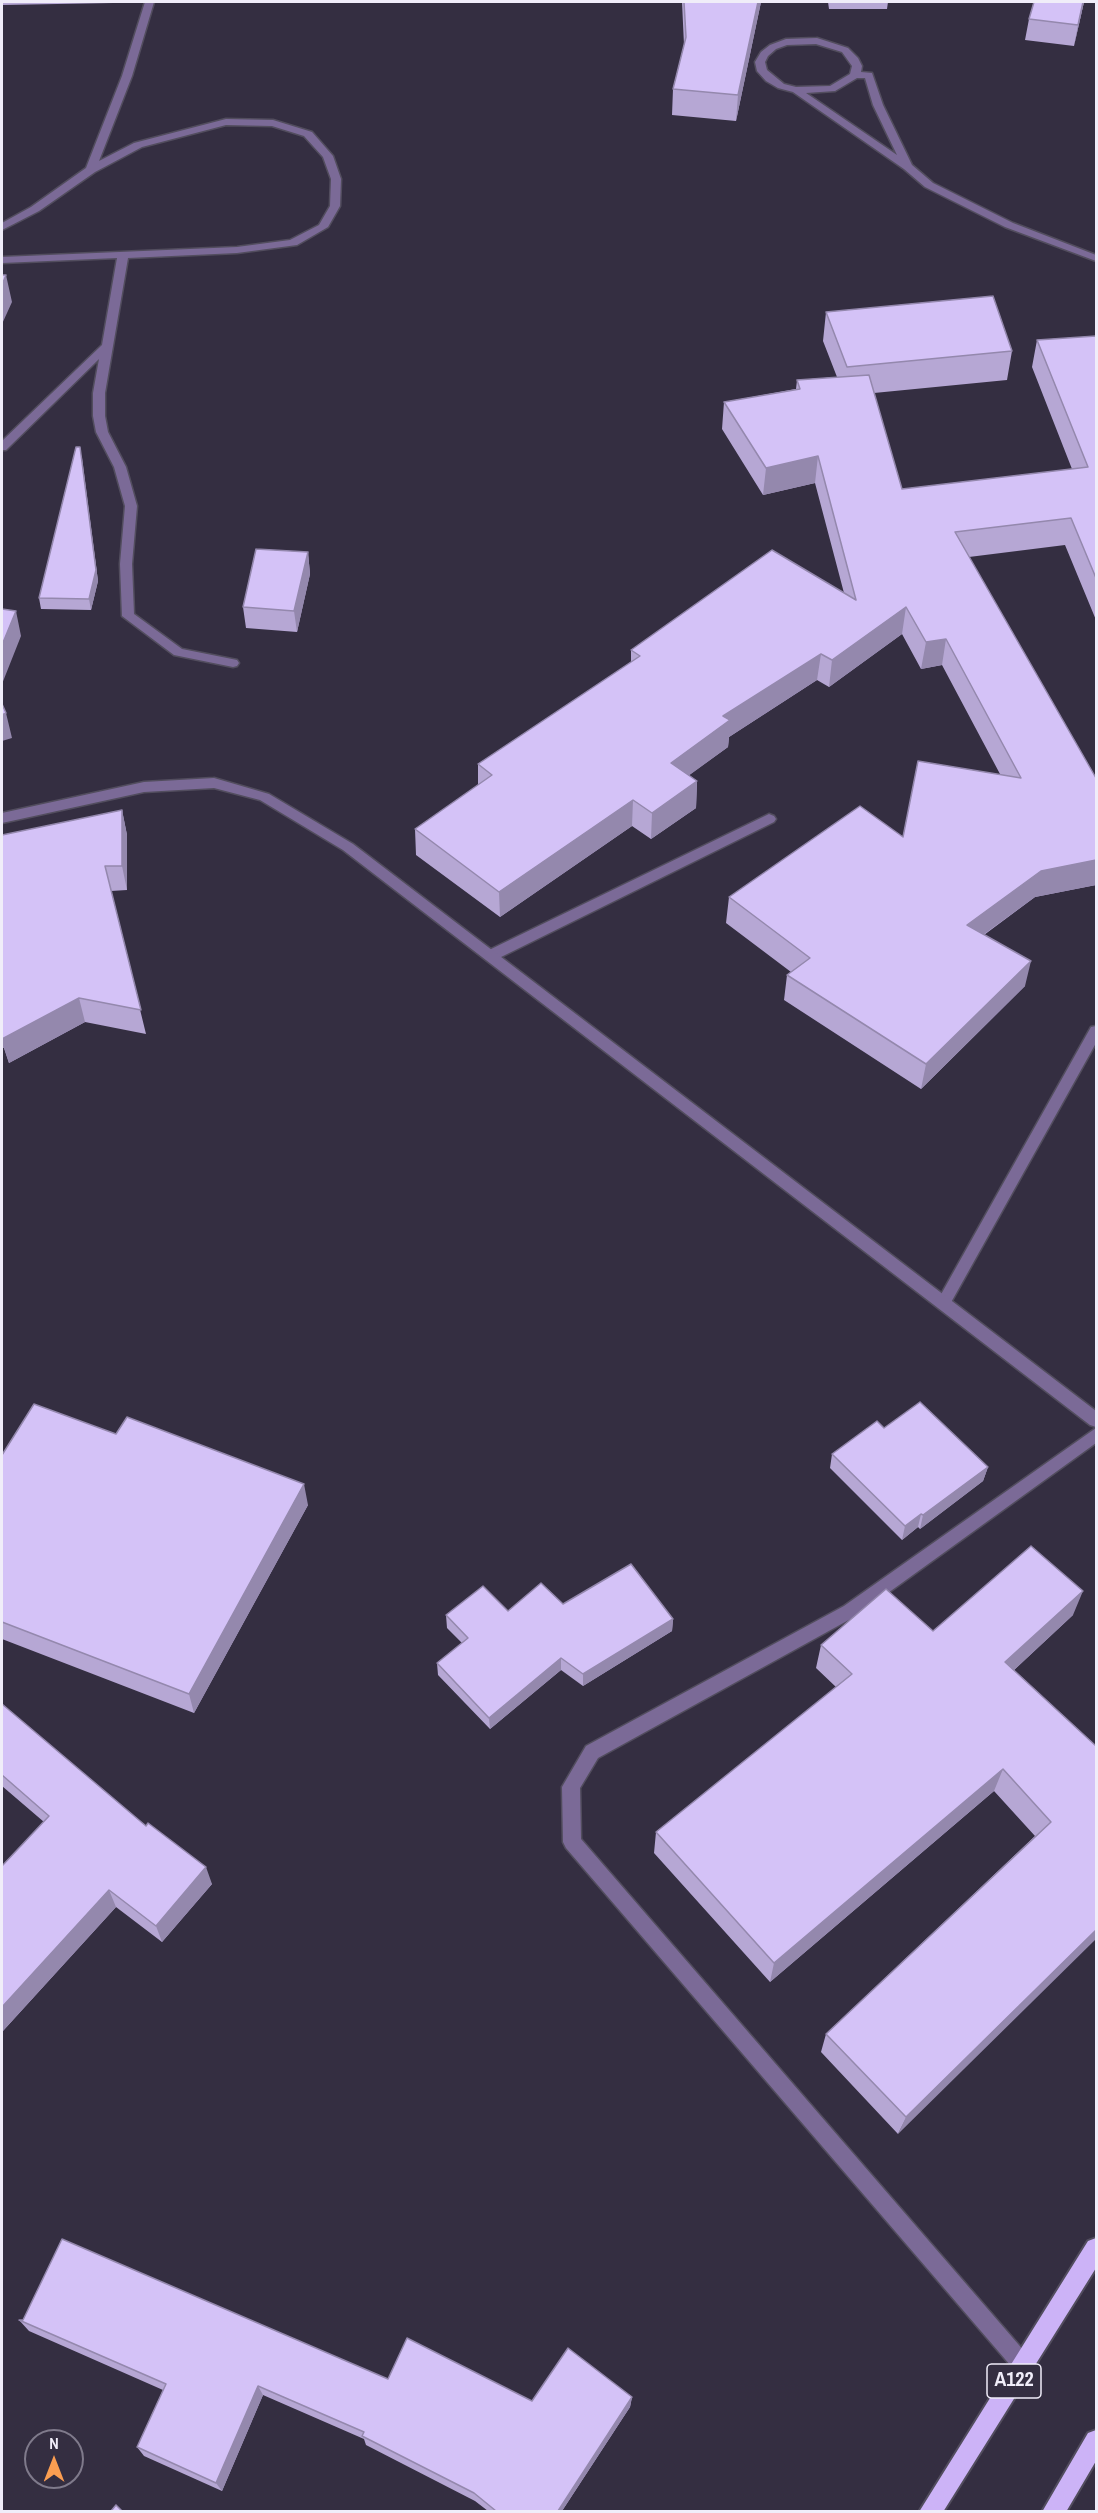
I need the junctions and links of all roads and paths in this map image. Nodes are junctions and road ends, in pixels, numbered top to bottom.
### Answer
1 (149, 2) edge
2 (855, 75) junction
3 (796, 90) junction
4 (908, 167) junction
5 (91, 170) junction
6 (2, 227) edge
7 (123, 256) junction
8 (1096, 258) edge
9 (2, 260) edge
10 (108, 345) junction
11 (2, 447) edge
12 (233, 663) dead end
13 (2, 818) edge
14 (769, 819) dead end
15 (490, 956) junction
16 (1096, 1031) edge
17 (944, 1302) junction
18 (1096, 1420) edge
19 (1096, 1435) edge
20 (1096, 2249) edge
21 (1023, 2366) junction
22 (1096, 2441) edge
23 (930, 2511) edge
24 (1053, 2511) edge

1 - 5 street
2 - 3 street
2 - 3 street
2 - 4 street
3 - 4 street
4 - 8 street
5 - 6 street
5 - 7 street
7 - 9 street
7 - 10 street
10 - 11 street
10 - 12 street
13 - 15 street
14 - 15 street
15 - 17 street
16 - 17 street
17 - 18 street
19 - 21 street
20 - 21 highway, A122
21 - 23 highway, A122
22 - 24 highway

